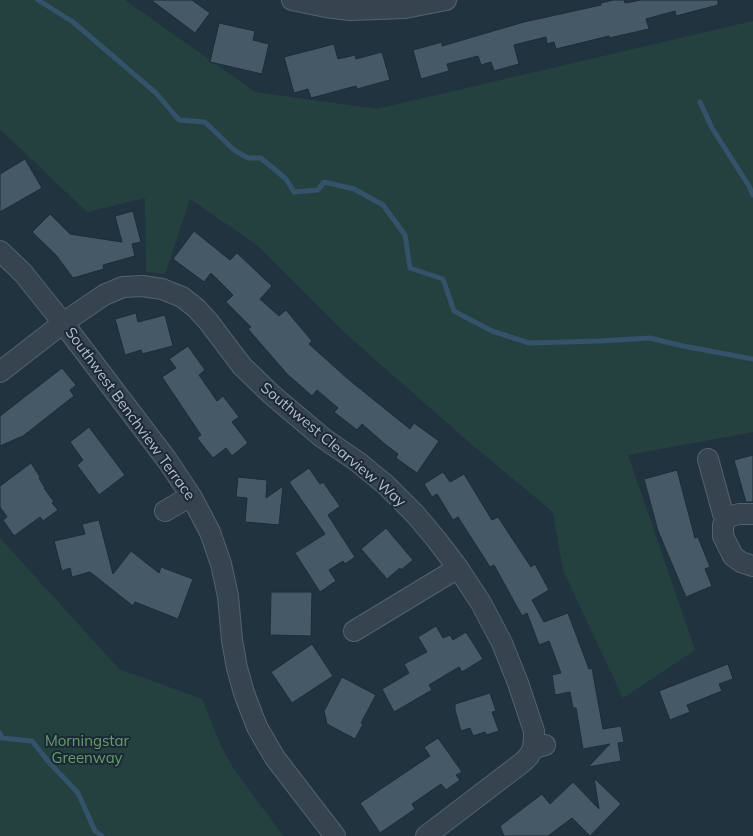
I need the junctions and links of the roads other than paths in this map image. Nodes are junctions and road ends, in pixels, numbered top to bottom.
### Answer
1 (292, 0) edge
2 (446, 0) edge
3 (0, 251) edge
4 (63, 322) junction
5 (0, 372) edge
6 (708, 459) dead end
7 (191, 496) junction
8 (165, 511) dead end
9 (753, 514) edge
10 (728, 517) junction
11 (753, 566) edge
12 (458, 568) junction
13 (354, 632) dead end
14 (335, 836) edge
15 (426, 836) edge

1 - 2 street
3 - 4 street, Southwest Benchview Terrace
4 - 5 street, Southwest Clearview Way
4 - 7 street, Southwest Benchview Terrace
4 - 12 street, Southwest Clearview Way
6 - 10 street
7 - 8 street
7 - 14 street, Southwest Benchview Terrace
9 - 10 street
10 - 11 street
12 - 13 street
12 - 15 street, Southwest Clearview Way

